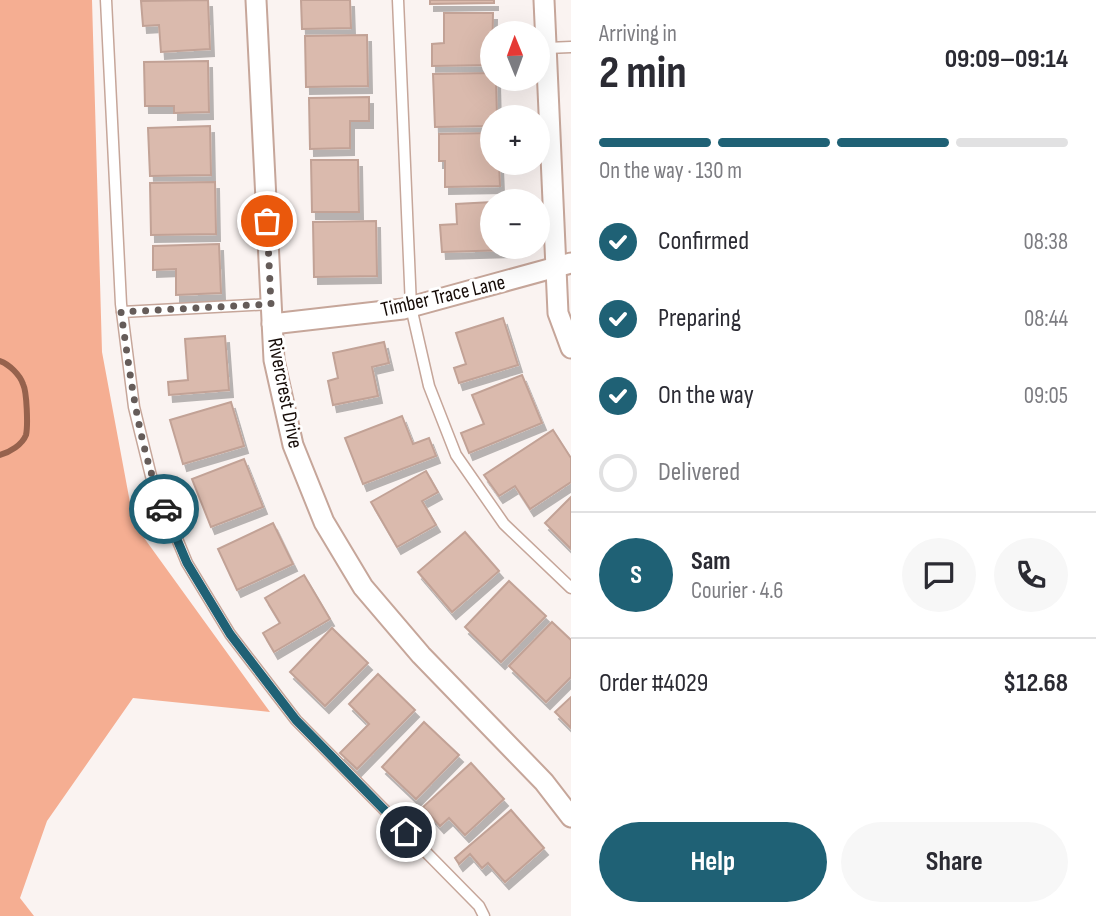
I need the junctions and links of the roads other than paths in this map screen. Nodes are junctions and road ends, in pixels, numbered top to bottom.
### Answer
1 (106, 0) edge
2 (256, 0) edge
3 (398, 0) edge
4 (544, 0) edge
5 (545, 21) edge
6 (571, 47) edge
7 (550, 48) edge
8 (550, 86) edge
9 (564, 266) edge
10 (411, 307) junction
11 (121, 312) junction
12 (271, 314) junction
13 (571, 348) edge
14 (571, 588) edge
15 (571, 817) edge
16 (484, 916) edge

1 - 11 lane
2 - 12 street, Rivercrest Drive
3 - 10 lane
4 - 5 street
6 - 7 lane
8 - 9 street
9 - 10 street, Timber Trace Lane
9 - 13 street
10 - 12 street, Timber Trace Lane
10 - 14 lane
11 - 12 lane
11 - 16 lane
12 - 15 street, Rivercrest Drive

